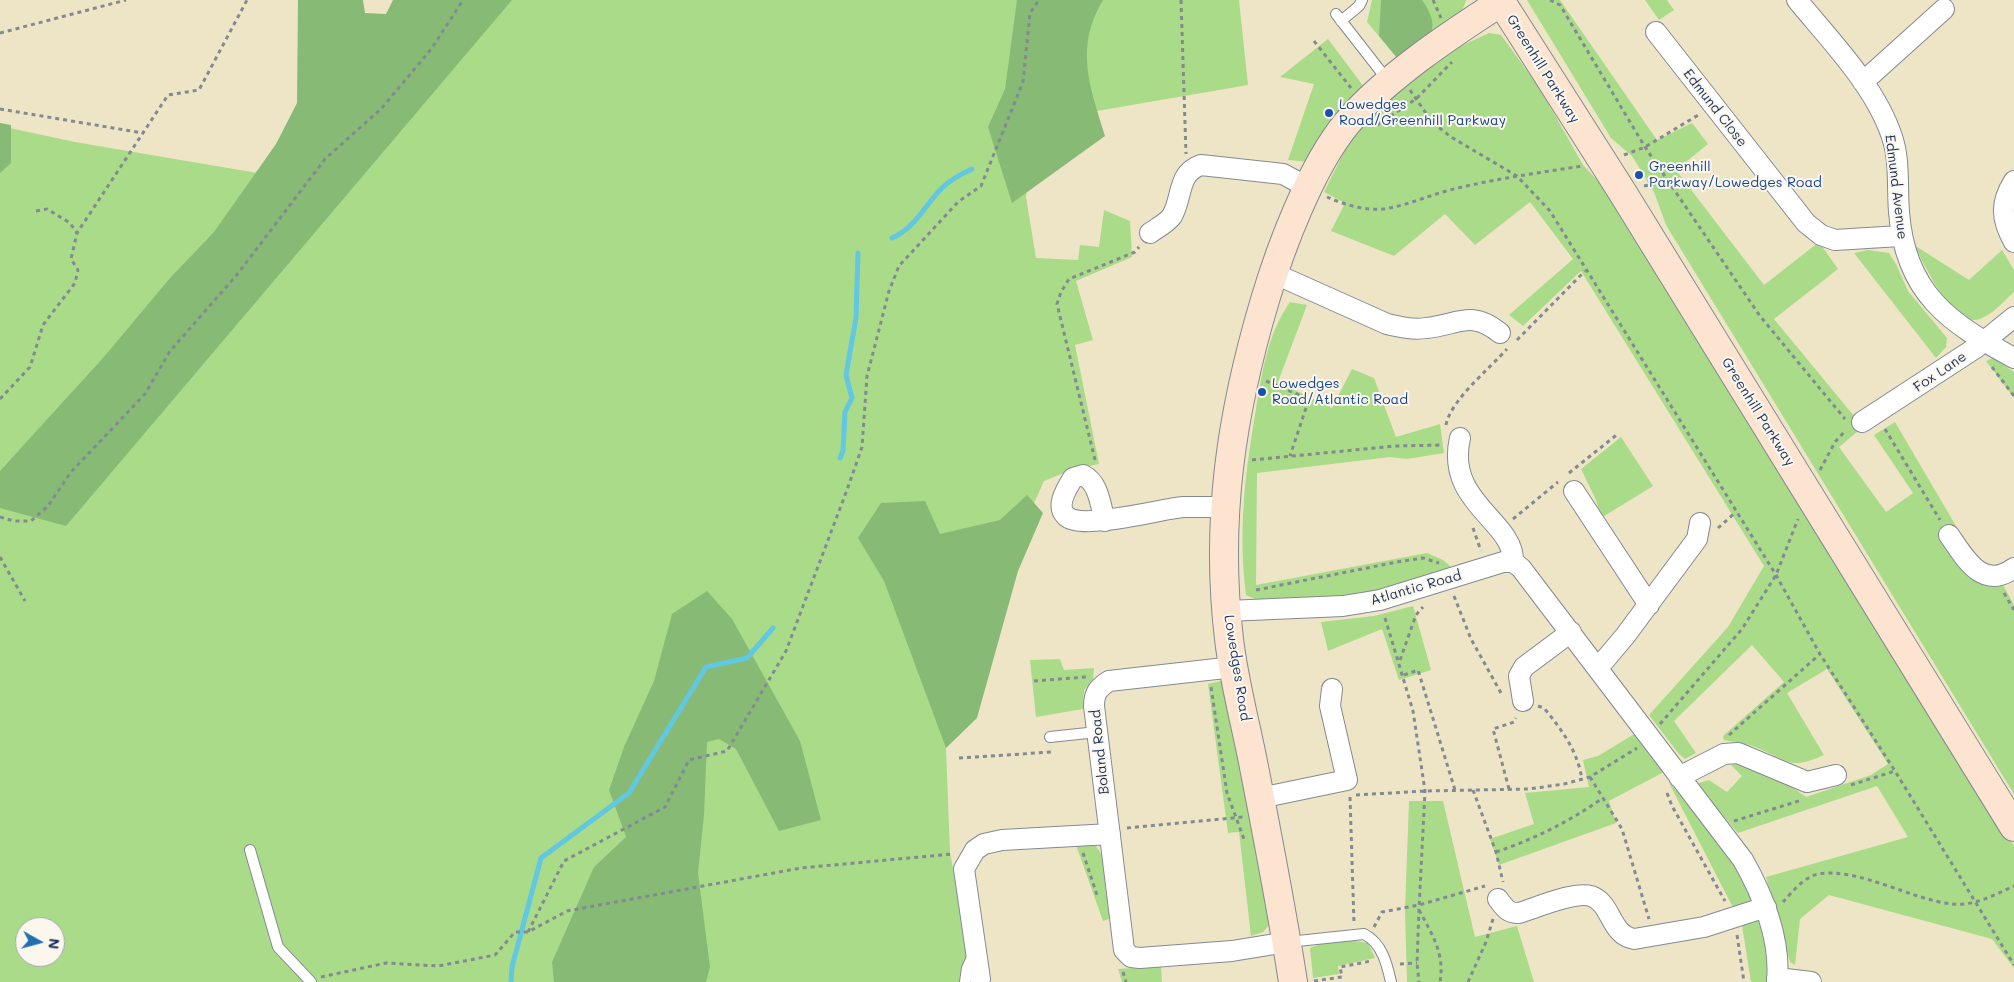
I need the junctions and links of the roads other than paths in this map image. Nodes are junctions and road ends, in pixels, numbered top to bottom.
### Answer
1 (1362, 0) edge
2 (1797, 0) edge
3 (1500, 1) edge
4 (1944, 9) dead end
5 (1656, 32) dead end
6 (1395, 79) junction
7 (1863, 82) junction
8 (2014, 181) edge
9 (1309, 188) junction
10 (1150, 233) road end
11 (1900, 236) junction
12 (2014, 242) edge
13 (1273, 273) junction
14 (2014, 317) edge
15 (1500, 332) dead end
16 (1980, 345) junction
17 (2014, 358) edge
18 (1869, 418) road end
19 (1450, 436) road end
20 (1574, 491) dead end
21 (1225, 507) junction
22 (1105, 521) junction
23 (1700, 522) dead end
24 (1949, 535) road end
25 (1513, 562) junction
26 (2014, 568) edge
27 (1227, 603) junction
28 (1649, 605) junction
29 (1570, 632) junction
30 (1222, 668) junction
31 (1598, 668) junction
32 (1332, 688) dead end
33 (1522, 701) road end
34 (1097, 732) junction
35 (1050, 736) road end
36 (1836, 775) dead end
37 (1673, 784) junction
38 (1262, 806) junction
39 (2014, 827) edge
40 (1109, 832) junction
41 (250, 850) dead end
42 (1500, 890) road end
43 (1767, 912) junction
44 (1286, 942) junction
45 (972, 980) edge
46 (1777, 980) edge
47 (310, 981) edge
48 (1292, 982) edge
49 (1391, 982) edge
50 (1811, 982) edge

1 - 6 lane
2 - 7 street, Edmund Avenue
3 - 6 street, Lowedges Road
3 - 39 street, Greenhill Parkway
4 - 7 street
5 - 11 street, Edmund Close
6 - 9 street, Lowedges Road
7 - 11 street, Edmund Avenue
8 - 12 street
9 - 10 street
9 - 13 street, Lowedges Road
11 - 16 street, Edmund Avenue
13 - 15 street
13 - 21 street, Lowedges Road
14 - 16 street, Fox Lane
16 - 17 street, Edmund Avenue
16 - 18 street, Fox Lane
19 - 25 street
20 - 28 street
21 - 22 street
21 - 27 street, Lowedges Road
22 - 22 street
23 - 28 street
24 - 26 street
25 - 27 street, Atlantic Road
25 - 29 street
27 - 30 street, Lowedges Road
28 - 31 street
29 - 31 street
29 - 33 street
30 - 34 street, Boland Road
30 - 38 street, Lowedges Road
31 - 37 street
32 - 38 street
34 - 35 lane
34 - 40 street, Boland Road
36 - 37 street
37 - 43 street
38 - 44 street, Lowedges Road
40 - 44 street, Boland Road
40 - 45 street
41 - 47 lane
42 - 43 street
43 - 46 street
44 - 48 street, Lowedges Road
44 - 49 lane
46 - 50 street

